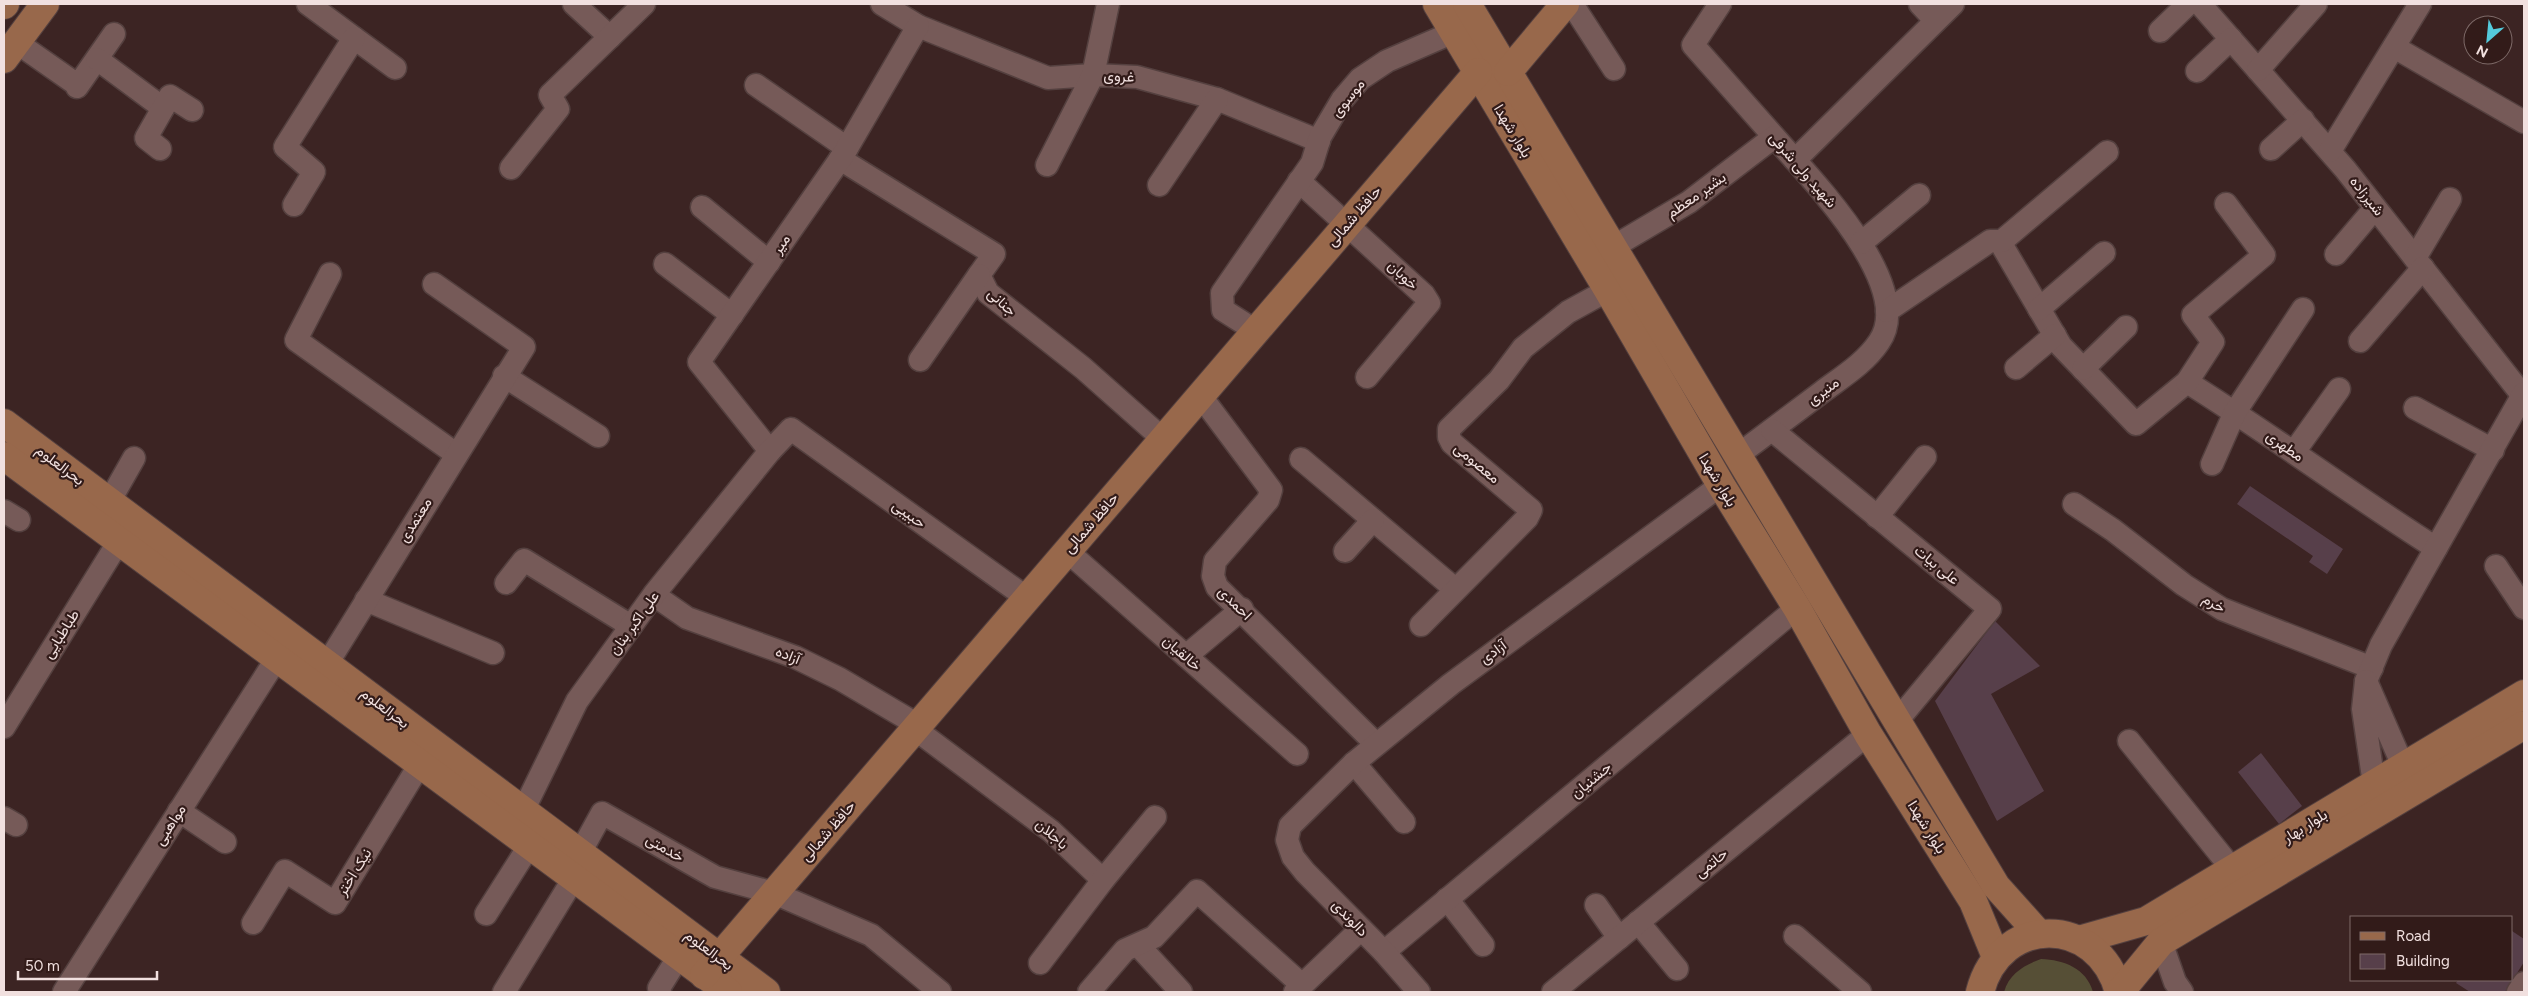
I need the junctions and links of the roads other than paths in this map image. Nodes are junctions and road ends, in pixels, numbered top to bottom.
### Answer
1 (44, 4) edge
2 (308, 4) edge
3 (574, 4) edge
4 (644, 4) edge
5 (882, 4) edge
6 (1108, 4) edge
7 (1437, 4) edge
8 (1467, 4) edge
9 (1565, 4) edge
10 (1572, 4) edge
11 (1720, 4) edge
12 (1920, 4) edge
13 (1953, 4) edge
14 (2188, 4) edge
15 (2200, 4) edge
16 (2316, 4) edge
17 (2420, 4) edge
18 (1935, 20) junction
19 (918, 26) junction
20 (2160, 30) dead end
21 (1454, 32) junction
22 (114, 34) dead end
23 (610, 37) junction
24 (354, 38) junction
25 (2231, 39) junction
26 (2394, 47) junction
27 (10, 50) edge
28 (96, 59) junction
29 (395, 68) dead end
30 (1614, 69) dead end
31 (2258, 70) junction
32 (2197, 71) dead end
33 (1478, 72) junction
34 (1508, 72) junction
35 (1093, 75) junction
36 (756, 85) dead end
37 (1217, 99) junction
38 (166, 102) junction
39 (192, 110) dead end
40 (2303, 120) junction
41 (2524, 122) edge
42 (1774, 137) junction
43 (1319, 141) junction
44 (153, 143) dead end
45 (2270, 149) dead end
46 (2330, 151) junction
47 (2107, 152) dead end
48 (844, 153) junction
49 (1794, 160) junction
50 (1047, 165) dead end
51 (511, 168) dead end
52 (1299, 181) junction
53 (1159, 185) dead end
54 (1919, 195) dead end
55 (2450, 199) dead end
56 (2226, 204) dead end
57 (294, 205) dead end
58 (702, 207) dead end
59 (2376, 208) junction
60 (1348, 223) junction
61 (1860, 242) junction
62 (2000, 242) junction
63 (1613, 247) junction
64 (2104, 253) dead end
65 (2336, 254) dead end
66 (769, 262) junction
67 (2419, 263) junction
68 (665, 264) dead end
69 (330, 274) dead end
70 (979, 275) junction
71 (434, 284) dead end
72 (1608, 290) junction
73 (2040, 309) junction
74 (2303, 309) dead end
75 (1887, 311) junction
76 (732, 315) junction
77 (2126, 327) dead end
78 (1256, 331) junction
79 (2055, 335) junction
80 (2360, 341) dead end
81 (920, 360) dead end
82 (2016, 368) dead end
83 (2083, 369) junction
84 (504, 376) junction
85 (1367, 377) dead end
86 (2187, 382) junction
87 (2339, 389) dead end
88 (2524, 394) edge
89 (1200, 395) junction
90 (2415, 408) dead end
91 (2235, 412) junction
92 (4, 423) edge
93 (790, 429) joint
94 (1772, 430) junction
95 (598, 436) dead end
96 (1163, 439) junction
97 (2493, 450) junction
98 (770, 451) junction
99 (2294, 452) junction
100 (456, 454) junction
101 (1738, 455) junction
102 (4, 456) edge
103 (1925, 457) dead end
104 (134, 458) dead end
105 (1301, 459) dead end
106 (2212, 464) dead end
107 (1721, 485) junction
108 (109, 502) junction
109 (2074, 504) dead end
110 (1878, 516) junction
111 (1373, 520) junction
112 (118, 541) junction
113 (2436, 548) junction
114 (1345, 551) dead end
115 (1067, 552) junction
116 (2496, 566) dead end
117 (506, 583) dead end
118 (1455, 589) junction
119 (654, 595) junction
120 (1027, 598) junction
121 (366, 600) junction
122 (1797, 608) junction
123 (2524, 608) edge
124 (1242, 609) junction
125 (1421, 625) dead end
126 (632, 626) junction
127 (493, 653) dead end
128 (1186, 656) junction
129 (277, 658) junction
130 (327, 664) junction
131 (2369, 675) junction
132 (2524, 694) edge
133 (1897, 720) junction
134 (2524, 725) edge
135 (4, 727) edge
136 (917, 727) junction
137 (1868, 734) junction
138 (2130, 741) dead end
139 (1376, 744) junction
140 (1297, 754) dead end
141 (1354, 762) junction
142 (420, 764) junction
143 (2403, 766) junction
144 (2374, 784) junction
145 (179, 811) junction
146 (523, 811) junction
147 (1155, 817) dead end
148 (1404, 822) dead end
149 (1287, 840) joint
150 (225, 842) dead end
151 (529, 846) junction
152 (577, 866) junction
153 (2233, 870) junction
154 (1103, 880) junction
155 (774, 893) junction
156 (1447, 899) junction
157 (1596, 905) dead end
158 (486, 914) dead end
159 (1638, 922) junction
160 (253, 923) dead end
161 (1361, 929) junction
162 (2039, 934) junction
163 (1796, 936) dead end
164 (1619, 938) junction
165 (2079, 940) junction
166 (2161, 942) junction
167 (1138, 945) junction
168 (1483, 945) dead end
169 (1384, 952) junction
170 (679, 956) junction
171 (1996, 957) junction
172 (1040, 963) dead end
173 (712, 966) junction
174 (1677, 969) dead end
175 (2524, 983) edge
176 (1298, 989) edge
177 (64, 992) edge
178 (504, 992) edge
179 (660, 992) edge
180 (728, 992) edge
181 (766, 992) edge
182 (938, 992) edge
183 (1089, 992) edge
184 (1181, 992) edge
185 (1419, 992) edge
186 (1553, 992) edge
187 (1860, 992) edge
188 (1980, 992) edge
189 (2119, 992) edge
190 (2182, 992) edge
191 (2518, 992) edge

1 - 27 main road
2 - 24 street
3 - 23 street
4 - 23 street
5 - 19 street, غروی
6 - 35 street
7 - 21 main road, بلوار شهدا
8 - 34 main road, بلوار شهدا
9 - 34 main road
10 - 30 street
11 - 42 street, شهید ولی شرفی
12 - 18 street
13 - 18 street
14 - 20 street
15 - 25 street, شیرزاده
16 - 31 street
17 - 26 street
18 - 49 street
19 - 35 street, غروی
19 - 48 street, میر
21 - 33 main road, بلوار شهدا
21 - 43 street, موسوی
22 - 28 street
23 - 51 street
24 - 29 street
24 - 57 street
25 - 31 street, شیرزاده
25 - 32 street
26 - 41 street
26 - 46 street
27 - 28 street
28 - 38 street
31 - 40 street, شیرزاده
33 - 34 main road
33 - 60 main road, حافظ شمالی
33 - 72 main road, بلوار شهدا
34 - 63 main road, بلوار شهدا
35 - 37 street, غروی
35 - 50 street
36 - 48 street
37 - 43 street, غروی
37 - 53 street
38 - 39 street
38 - 44 street
40 - 45 street
40 - 46 street, شیرزاده
42 - 49 street, شهید ولی شرفی
42 - 63 street, بشیر معظم
43 - 52 street, موسوی
46 - 59 street, شیرزاده
47 - 62 street
48 - 66 street, میر
48 - 70 street, جنانی
49 - 61 street, شهید ولی شرفی
52 - 60 street
52 - 78 street, موسوی
54 - 61 street
55 - 67 street
56 - 86 street
58 - 66 street
59 - 65 street
59 - 67 street, شیرزاده
60 - 78 main road, حافظ شمالی
60 - 85 street, خوبان
61 - 75 street, شهید ولی شرفی
62 - 73 street
62 - 75 street
63 - 101 main road, بلوار شهدا
64 - 73 street
66 - 76 street, میر
67 - 80 street
67 - 88 street, شیرزاده
68 - 76 street
69 - 100 street
70 - 81 street
70 - 96 street, جنانی
71 - 84 street, معتمدی
72 - 107 main road, بلوار شهدا
72 - 118 street, معصومی
73 - 79 street
74 - 91 street
75 - 94 street, منیری
76 - 98 street, میر
77 - 83 street
78 - 89 main road, حافظ شمالی
79 - 82 street
79 - 83 street
83 - 86 street
84 - 95 street
84 - 100 street, معتمدی
86 - 91 street, مطهری
87 - 99 street
88 - 97 street
89 - 96 main road, حافظ شمالی
89 - 124 street, احمدی
90 - 97 street
91 - 99 street, مطهری
91 - 106 street
92 - 108 main road, بحرالعلوم
93 - 98 street, علی اکبر بنان
93 - 120 street, حبیبی
94 - 101 street, منیری
94 - 110 street, علی بیات
96 - 115 main road, حافظ شمالی
97 - 113 street
98 - 119 street, علی اکبر بنان
99 - 113 street, مطهری
100 - 121 street, معتمدی
101 - 133 main road, بلوار شهدا
102 - 112 main road, بحرالعلوم
103 - 110 street
104 - 108 street
105 - 111 street
107 - 122 main road, بلوار شهدا
107 - 139 street, آزادی
108 - 130 main road, بحرالعلوم
109 - 131 street, خرم
110 - 133 street, علی بیات
111 - 114 street
111 - 118 street
112 - 129 main road, بحرالعلوم
112 - 135 street, طباطبایی
113 - 131 street
115 - 120 main road, حافظ شمالی
115 - 128 street, خالقیان
116 - 123 street
117 - 126 street
118 - 125 street, معصومی
119 - 126 street, علی اکبر بنان
119 - 136 street, آزاده
120 - 136 main road, حافظ شمالی
121 - 127 street
121 - 130 street, معتمدی
122 - 137 main road, بلوار شهدا
122 - 156 street, جشنیان
124 - 128 street
124 - 139 street, احمدی
126 - 146 street, علی اکبر بنان
128 - 140 street, خالقیان
129 - 142 main road, بحرالعلوم
129 - 145 street, مواهبی
130 - 146 main road, بحرالعلوم
131 - 143 street
131 - 144 street
132 - 143 main road, بلوار بهار
133 - 162 main road, بلوار شهدا
134 - 166 main road, بلوار بهار
136 - 154 street, باجلان
136 - 155 main road, حافظ شمالی
137 - 159 street, حاتمی
137 - 171 main road, بلوار شهدا
138 - 153 street
139 - 141 street, آزادی
141 - 148 street
141 - 149 street, آزادی
142 - 151 main road, بحرالعلوم
142 - 160 street, نیک اختر
143 - 144 main road, بلوار بهار
144 - 153 main road, بلوار بهار
145 - 150 street
145 - 177 street, مواهبی
146 - 152 main road, بحرالعلوم
147 - 154 street
149 - 161 street, دالوندی
151 - 152 main road, بحرالعلوم
151 - 158 street
152 - 155 street, خدمتی
152 - 170 main road, بحرالعلوم
152 - 173 main road, بحرالعلوم
152 - 178 street
153 - 165 main road, بلوار بهار
154 - 172 street
155 - 173 main road, حافظ شمالی
155 - 182 street
156 - 168 street
156 - 169 street, جشنیان
157 - 164 street
159 - 164 street, حاتمی
159 - 174 street
161 - 169 street, دالوندی
161 - 176 street
162 - 165 main road
162 - 171 main road
163 - 187 street
164 - 186 street, حاتمی
165 - 189 main road
166 - 189 main road, بلوار بهار
166 - 190 street
167 - 176 street
167 - 183 street
167 - 184 street
169 - 185 street, دالوندی
170 - 173 main road, بحرالعلوم
170 - 179 street
171 - 188 main road
173 - 180 main road, بحرالعلوم
173 - 181 main road, بحرالعلوم
175 - 191 street

